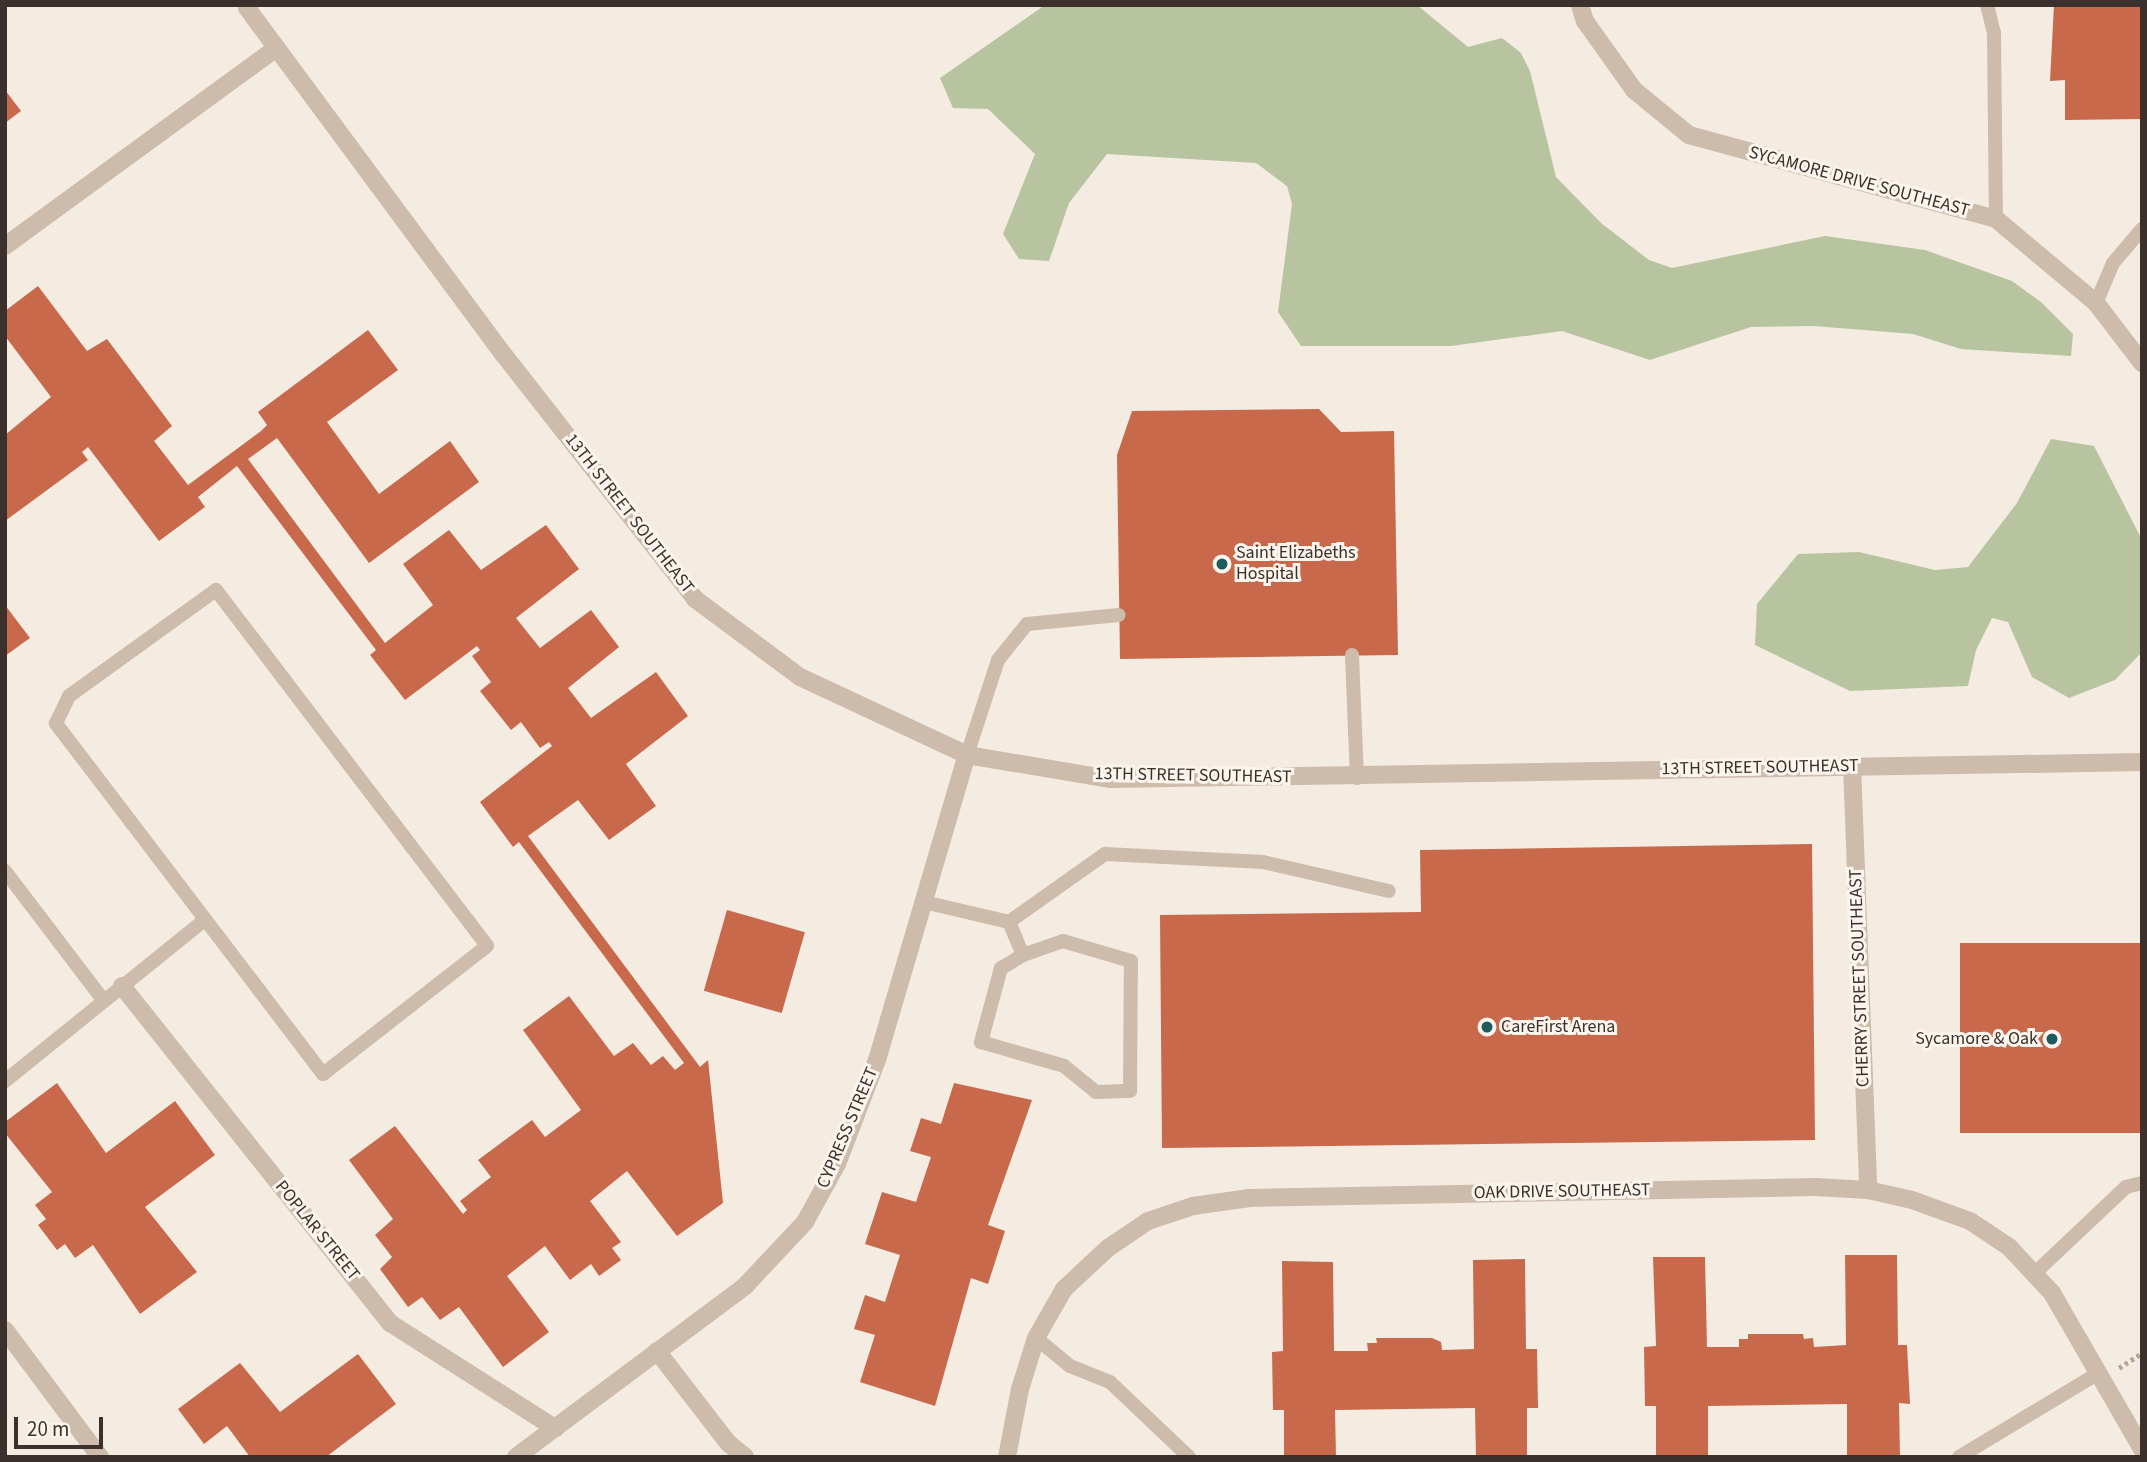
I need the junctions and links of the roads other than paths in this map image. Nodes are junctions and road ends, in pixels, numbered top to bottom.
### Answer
1 (1580, 5) edge
2 (1987, 5) edge
3 (246, 7) edge
4 (277, 48) junction
5 (1996, 219) junction
6 (2142, 229) edge
7 (5, 246) edge
8 (2096, 303) junction
9 (2142, 363) edge
10 (1119, 615) dead end
11 (1352, 655) dead end
12 (967, 755) junction
13 (2142, 762) edge
14 (1853, 766) junction
15 (1357, 778) junction
16 (5, 871) edge
17 (1389, 891) dead end
18 (924, 902) junction
19 (203, 921) junction
20 (1009, 922) junction
21 (1023, 955) junction
22 (122, 986) junction
23 (104, 1001) junction
24 (5, 1081) edge
25 (2142, 1183) edge
26 (1868, 1190) junction
27 (2036, 1272) junction
28 (5, 1330) edge
29 (1036, 1338) junction
30 (657, 1351) junction
31 (2099, 1373) junction
32 (555, 1428) junction
33 (2142, 1450) edge
34 (100, 1457) edge
35 (516, 1457) edge
36 (745, 1457) edge
37 (1007, 1457) edge
38 (1189, 1457) edge
39 (1959, 1457) edge

1 - 5 street, SYCAMORE DRIVE SOUTHEAST
2 - 5 lane
3 - 4 street, 13TH STREET SOUTHEAST
4 - 7 street
4 - 12 street, 13TH STREET SOUTHEAST
5 - 8 street, SYCAMORE DRIVE SOUTHEAST
6 - 8 lane
8 - 9 street, SYCAMORE DRIVE SOUTHEAST
10 - 12 lane
11 - 15 lane
12 - 15 street, 13TH STREET SOUTHEAST
12 - 18 street, CYPRESS STREET
13 - 14 street, 13TH STREET SOUTHEAST
14 - 15 street, 13TH STREET SOUTHEAST
14 - 26 street, CHERRY STREET SOUTHEAST
16 - 23 lane
17 - 20 lane
18 - 20 lane
18 - 30 street, CYPRESS STREET
19 - 19 lane
19 - 22 lane
20 - 21 lane
21 - 21 lane
22 - 23 lane
22 - 32 street, POPLAR STREET
23 - 24 lane
25 - 27 lane
26 - 27 street, OAK DRIVE SOUTHEAST
26 - 29 street, OAK DRIVE SOUTHEAST
27 - 31 street, OAK DRIVE SOUTHEAST
28 - 34 street
29 - 37 street, OAK DRIVE SOUTHEAST
29 - 38 lane
30 - 32 street, CYPRESS STREET
30 - 36 street
31 - 33 street, OAK DRIVE SOUTHEAST
31 - 39 lane
32 - 35 street, CYPRESS STREET

